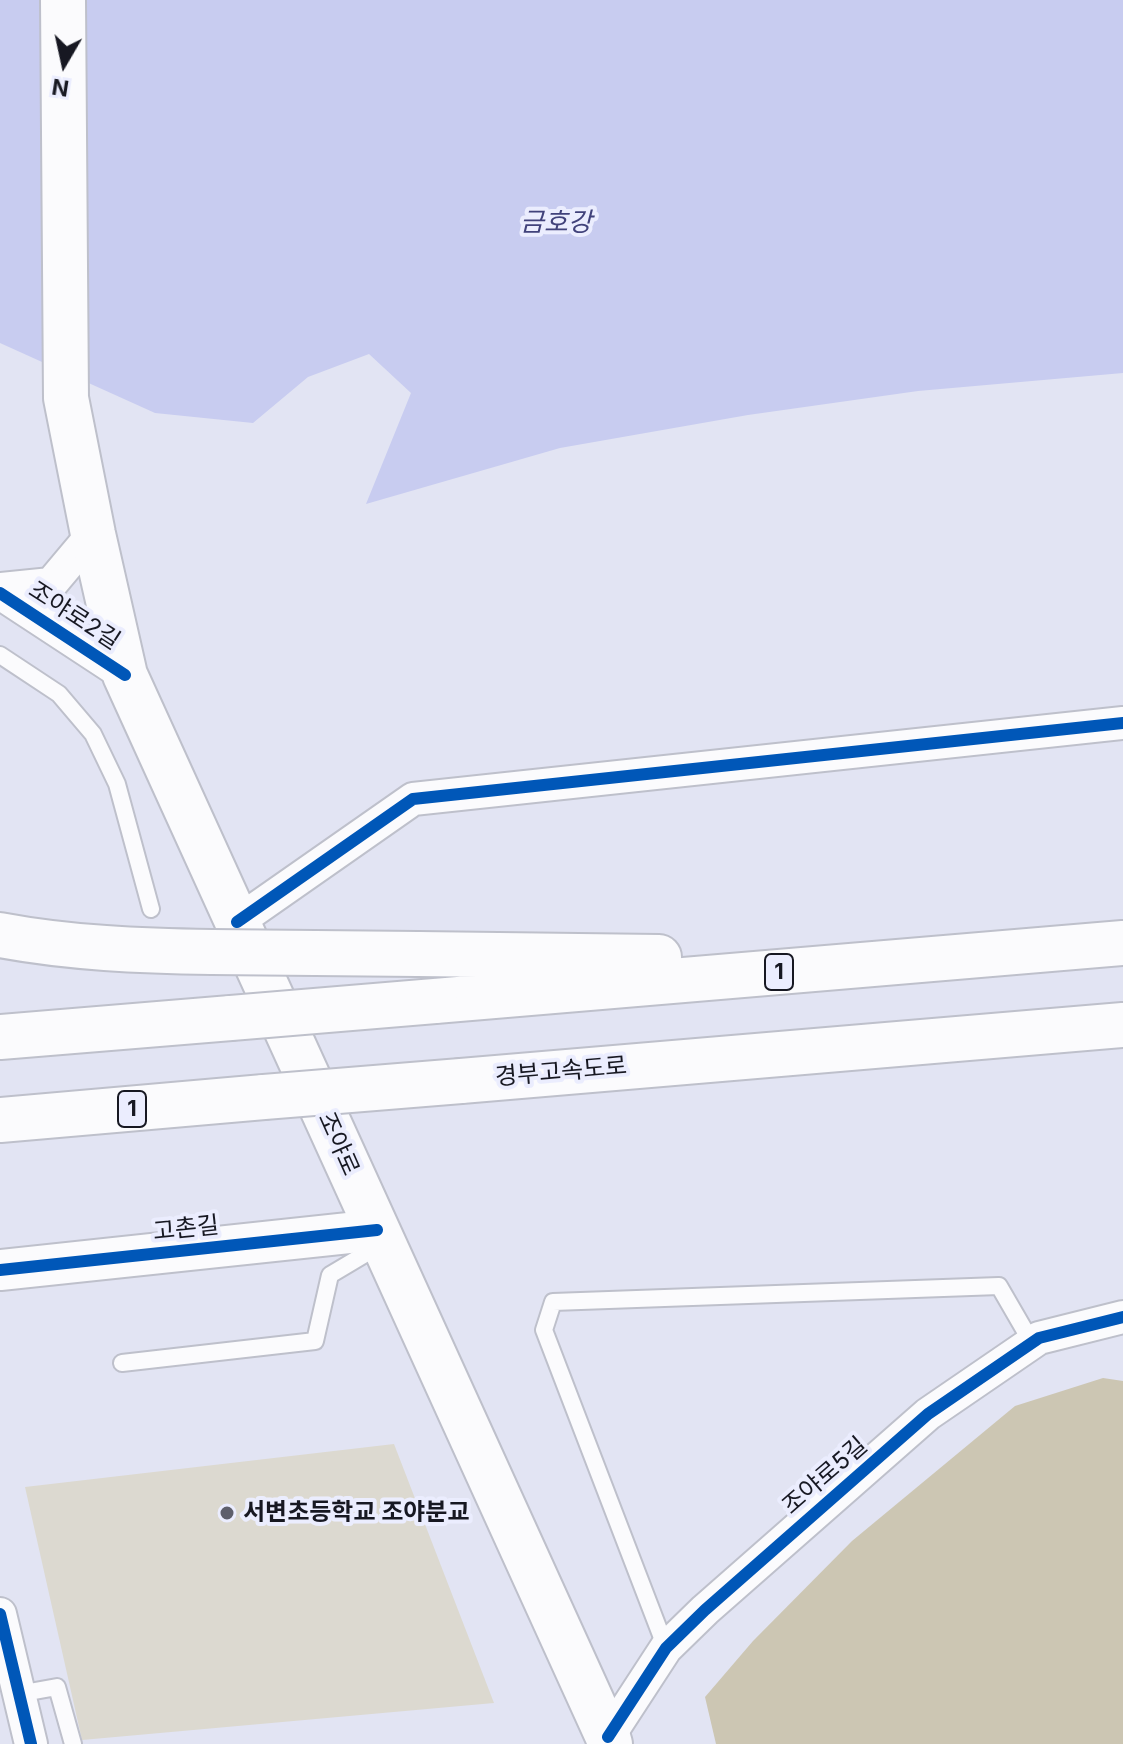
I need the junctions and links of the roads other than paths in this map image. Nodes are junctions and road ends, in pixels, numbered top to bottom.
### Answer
1 (63, 0) edge
2 (93, 534) junction
3 (0, 591) edge
4 (0, 655) edge
5 (125, 675) junction
6 (1123, 723) edge
7 (151, 909) dead end
8 (0, 935) edge
9 (224, 937) junction
10 (1123, 943) edge
11 (925, 960) junction
12 (1123, 1025) edge
13 (0, 1037) edge
14 (134, 1108) junction
15 (0, 1120) edge
16 (0, 1133) edge
17 (380, 1237) junction
18 (0, 1270) edge
19 (1123, 1317) edge
20 (1032, 1343) junction
21 (122, 1363) dead end
22 (0, 1614) edge
23 (666, 1648) junction
24 (18, 1694) junction
25 (609, 1741) edge
26 (31, 1744) edge
27 (73, 1744) edge

1 - 2 main road, 조야로
2 - 3 street
2 - 5 main road, 조야로
3 - 5 street, 조야로2길
4 - 7 lane
5 - 9 main road, 조야로
6 - 9 street
8 - 9 main road
9 - 11 main road, bridge
9 - 17 main road, 조야로
10 - 11 main road, 1
11 - 13 main road, 1, bridge
12 - 14 main road, 경부고속도로 / 1, bridge
14 - 15 main road, 경부고속도로 / 1
14 - 16 main road
17 - 18 street, 고촌길
17 - 21 lane
17 - 25 main road, 조야로
19 - 20 street, 조야로5길
20 - 23 street, 조야로5길
20 - 23 lane
22 - 24 street
23 - 25 street, 조야로5길
24 - 26 street
24 - 27 lane

